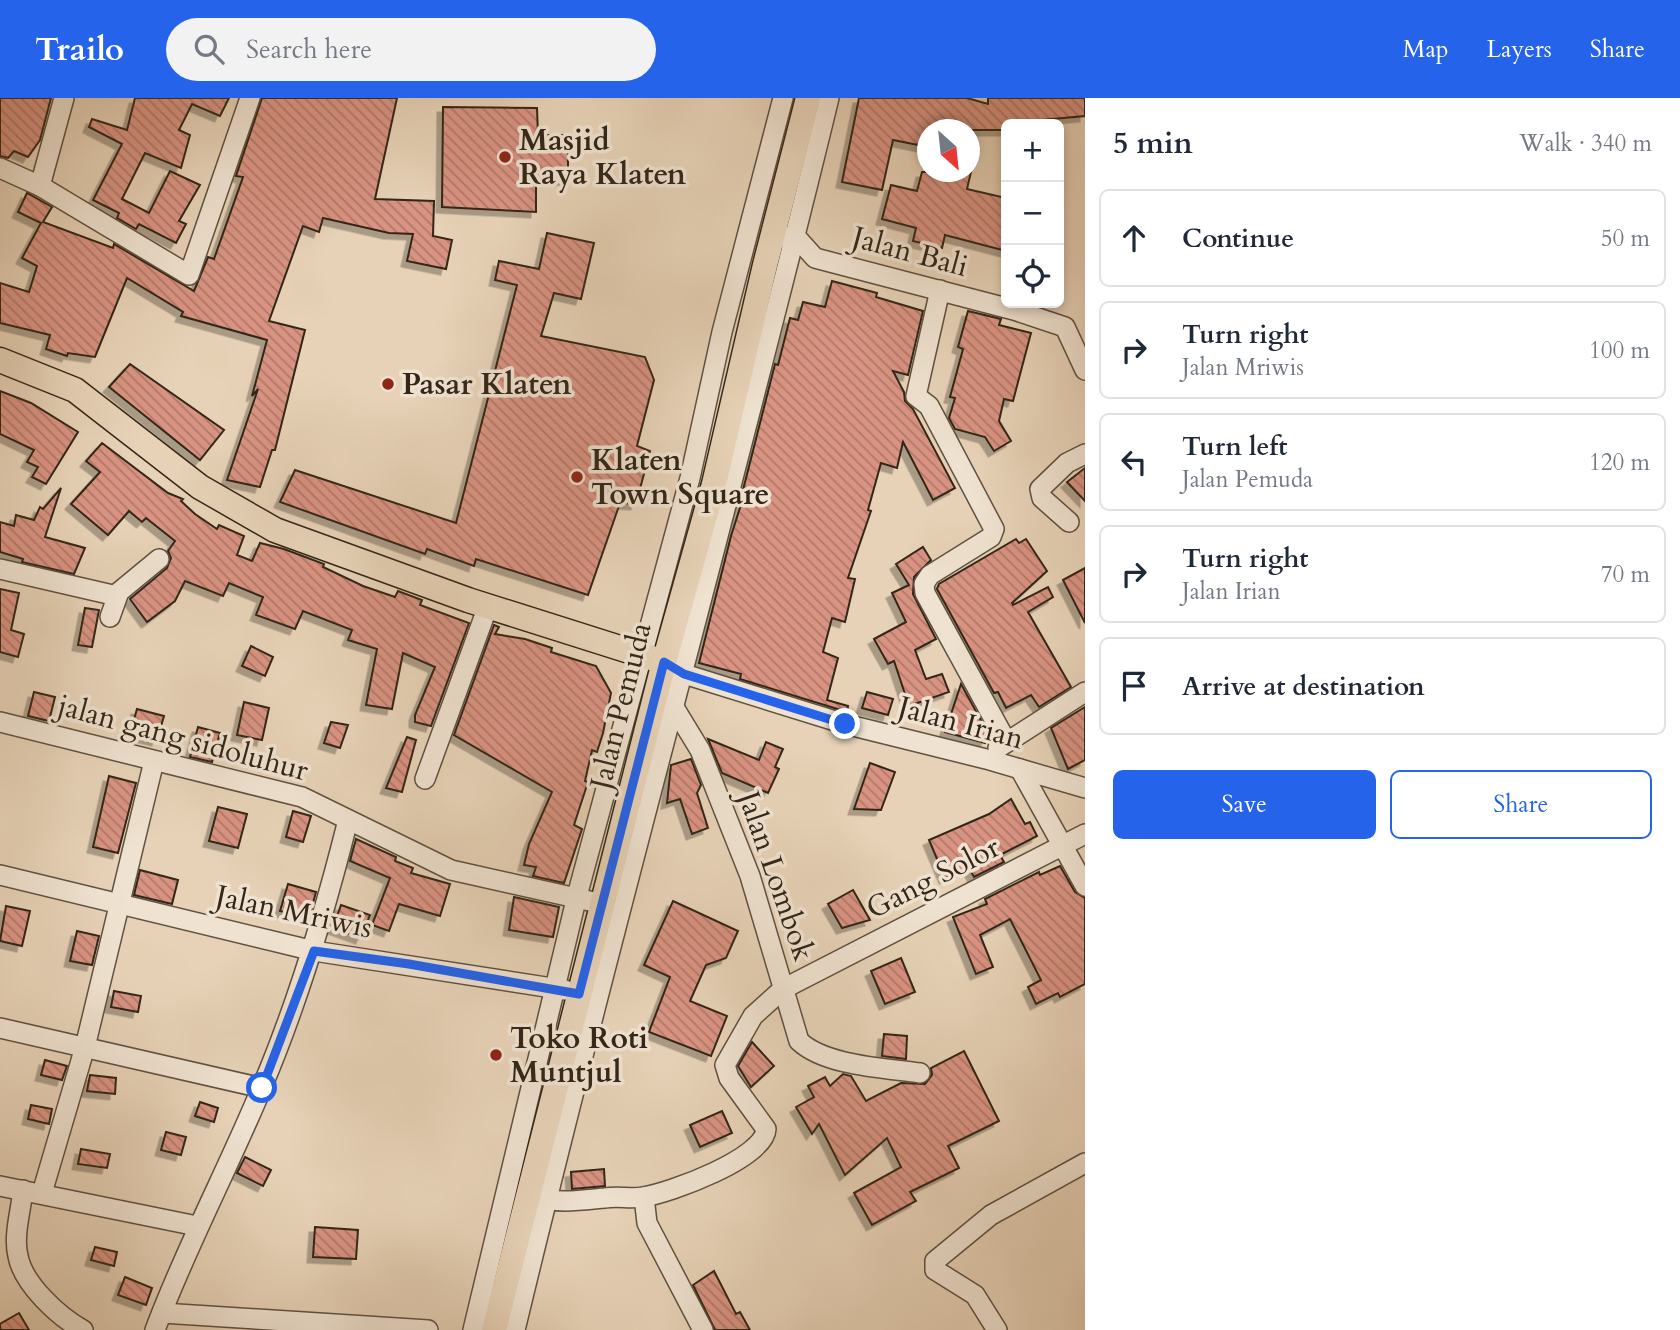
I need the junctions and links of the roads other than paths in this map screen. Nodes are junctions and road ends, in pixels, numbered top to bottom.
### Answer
1 (64, 98) edge
2 (250, 98) edge
3 (783, 98) edge
4 (807, 98) edge
5 (829, 98) edge
6 (0, 168) edge
7 (40, 186) junction
8 (784, 237) junction
9 (815, 258) junction
10 (775, 267) junction
11 (940, 290) junction
12 (1065, 327) junction
13 (1085, 328) edge
14 (0, 360) edge
15 (1085, 370) edge
16 (1085, 454) edge
17 (1069, 522) dead end
18 (159, 559) dead end
19 (0, 569) edge
20 (123, 590) junction
21 (488, 606) junction
22 (110, 617) dead end
23 (663, 663) junction
24 (1085, 692) edge
25 (675, 709) junction
26 (0, 722) edge
27 (1006, 741) junction
28 (986, 759) junction
29 (154, 761) junction
30 (1020, 769) junction
31 (425, 779) dead end
32 (1085, 788) edge
33 (348, 820) junction
34 (1085, 834) edge
35 (1063, 845) junction
36 (630, 849) junction
37 (0, 875) edge
38 (1085, 886) edge
39 (577, 895) junction
40 (121, 903) junction
41 (603, 904) junction
42 (314, 951) junction
43 (554, 988) junction
44 (787, 988) junction
45 (579, 994) junction
46 (0, 1028) edge
47 (85, 1047) junction
48 (920, 1073) dead end
49 (262, 1088) junction
50 (1077, 1168) edge
51 (0, 1186) edge
52 (32, 1191) junction
53 (644, 1197) junction
54 (538, 1198) junction
55 (197, 1226) junction
56 (158, 1321) edge
57 (83, 1330) edge
58 (428, 1330) edge
59 (473, 1330) edge
60 (494, 1330) edge
61 (515, 1330) edge
62 (703, 1330) edge
63 (997, 1330) edge

1 - 7 street
2 - 7 street
3 - 23 street
4 - 8 main road, Jalan Pemuda
5 - 8 street
6 - 7 street
8 - 9 street, Jalan Bali
8 - 10 main road, Jalan Pemuda
9 - 10 street, Jalan Bali
9 - 11 street, Jalan Bali
10 - 23 main road, Jalan Pemuda
11 - 12 street, Jalan Bali
11 - 27 street
12 - 13 street, Jalan Bali
12 - 15 street
14 - 21 main road
16 - 17 street
18 - 20 street
19 - 20 street
20 - 22 street
21 - 23 main road
21 - 31 street
23 - 25 street
23 - 28 street, Jalan Irian
23 - 36 main road, Jalan Pemuda
23 - 39 street
24 - 27 street
25 - 36 street
25 - 44 street, Jalan Lombok
26 - 29 street, jalan gang sidoluhur
27 - 28 street
28 - 30 street, Jalan Irian
29 - 33 street, jalan gang sidoluhur
29 - 40 street
30 - 32 street, Jalan Irian
30 - 35 street
33 - 39 street, jalan gang sidoluhur
33 - 42 street
34 - 35 street, Gang Solor
35 - 38 street
35 - 44 street, Gang Solor
36 - 41 main road, Jalan Pemuda
36 - 54 street
37 - 40 street, Jalan Mriwis
39 - 41 street, jalan gang sidoluhur
39 - 43 street
40 - 42 street, Jalan Mriwis
40 - 47 street
41 - 45 main road, Jalan Pemuda
42 - 43 street, Jalan Mriwis
42 - 49 street
43 - 45 street, Jalan Mriwis
43 - 59 street
44 - 48 street, Jalan Lombok
44 - 53 street, Gang Solor
45 - 54 main road, Jalan Pemuda
46 - 47 street
47 - 49 street
47 - 52 street
49 - 55 street
50 - 63 street
51 - 52 street
52 - 55 street
52 - 57 street
53 - 54 street
53 - 62 street
54 - 60 main road, Jalan Pemuda
54 - 61 street
55 - 56 street
56 - 58 street

